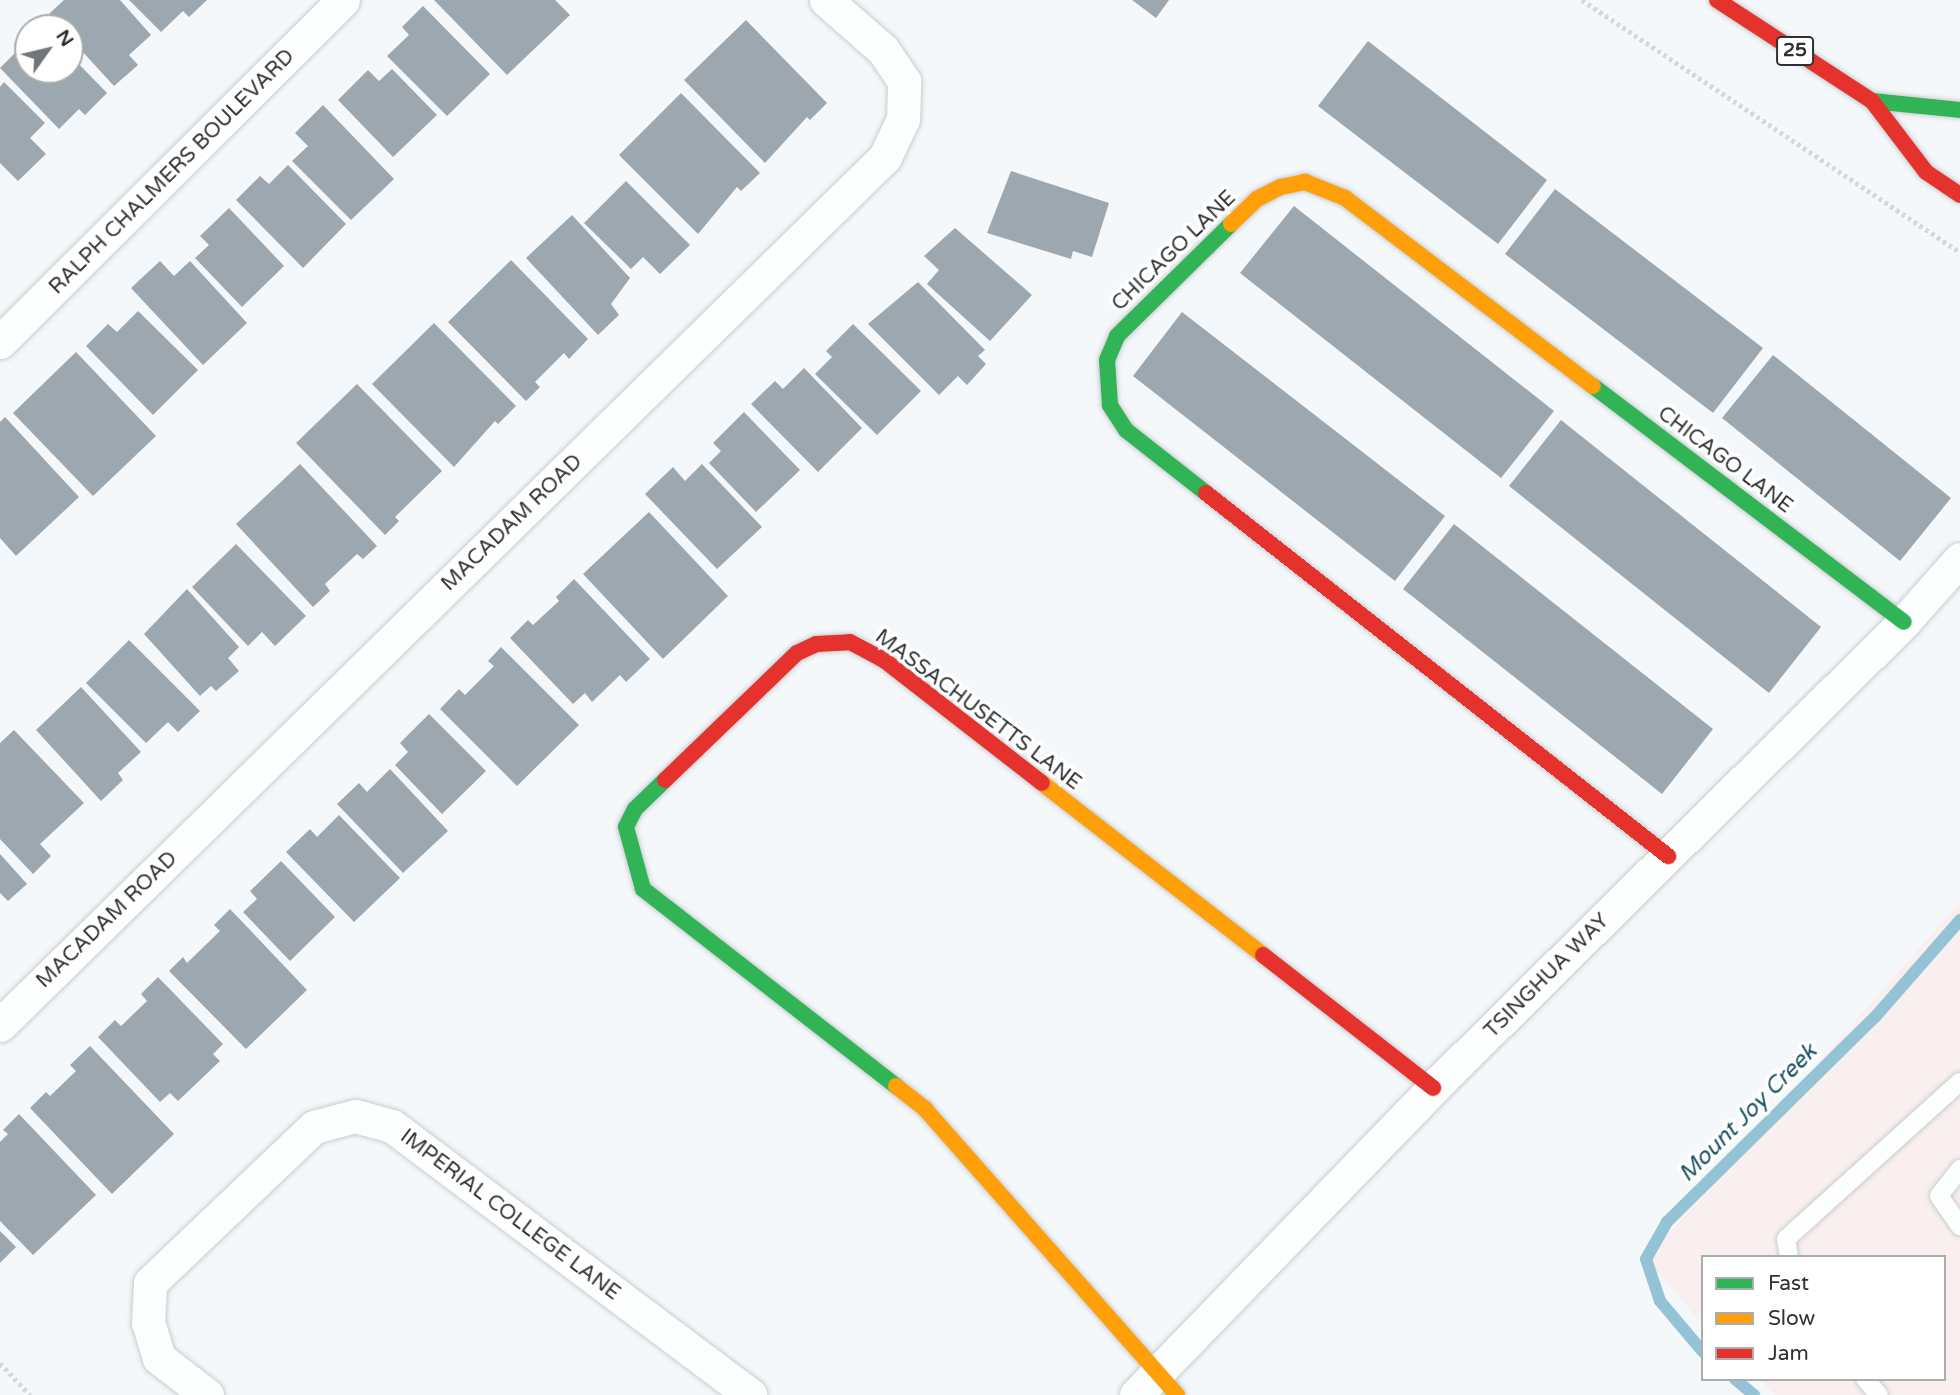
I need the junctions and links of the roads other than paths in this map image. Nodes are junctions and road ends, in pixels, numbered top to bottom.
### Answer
1 (344, 0) edge
2 (826, 0) edge
3 (1717, 0) edge
4 (1872, 101) junction
5 (1960, 110) edge
6 (1960, 195) edge
7 (0, 342) edge
8 (1960, 559) edge
9 (1904, 622) junction
10 (1668, 856) junction
11 (0, 1025) edge
12 (1960, 1082) edge
13 (1433, 1088) junction
14 (1960, 1169) edge
15 (1960, 1226) edge
16 (1789, 1255) edge
17 (1867, 1381) edge
18 (1157, 1388) edge
19 (207, 1395) edge
20 (750, 1395) edge
21 (1880, 1395) edge

1 - 7 street, RALPH CHALMERS BOULEVARD
2 - 11 street, MACADAM ROAD
3 - 4 street, 25
4 - 5 street, 25
4 - 6 street, 25
8 - 9 street, TSINGHUA WAY
9 - 10 street, TSINGHUA WAY
9 - 10 street, CHICAGO LANE
10 - 13 street, TSINGHUA WAY
12 - 16 lane
13 - 18 street, TSINGHUA WAY
13 - 18 street, MASSACHUSETTS LANE
14 - 15 lane
17 - 21 lane
19 - 20 street, IMPERIAL COLLEGE LANE

